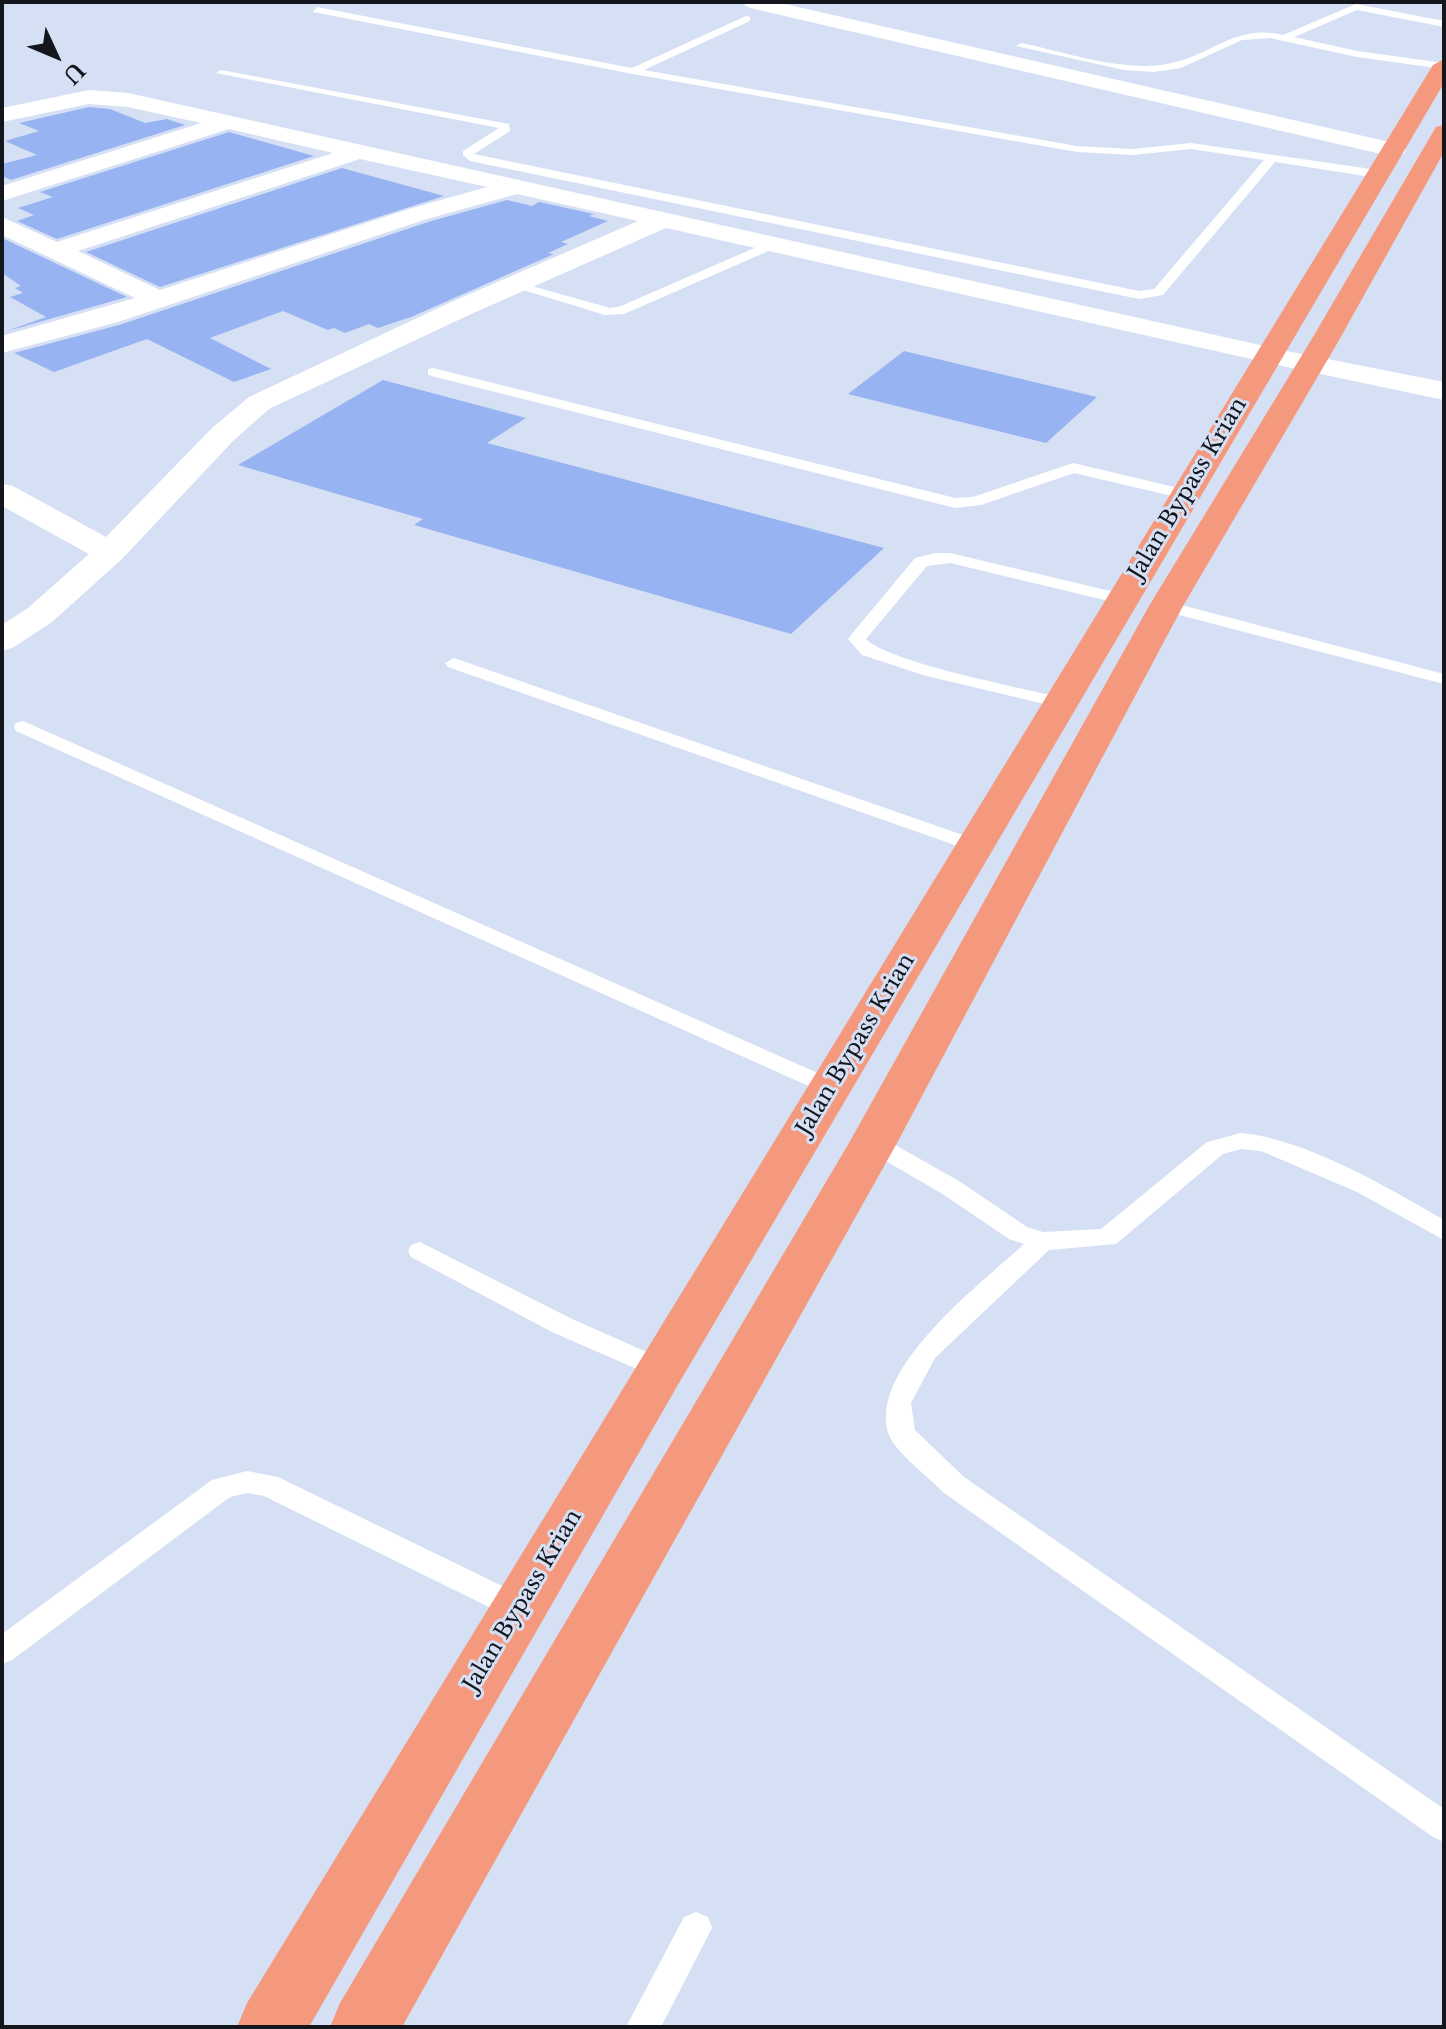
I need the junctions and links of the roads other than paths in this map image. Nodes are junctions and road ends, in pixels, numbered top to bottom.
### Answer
1 (1334, 2) edge
2 (1356, 7) junction
3 (317, 10) dead end
4 (748, 10) edge
5 (1444, 24) edge
6 (1286, 37) junction
7 (1021, 46) dead end
8 (1444, 65) edge
9 (633, 71) junction
10 (221, 73) dead end
11 (2, 115) edge
12 (225, 123) junction
13 (1444, 132) edge
14 (145, 150) junction
15 (358, 152) junction
16 (1272, 158) junction
17 (184, 161) dead end
18 (1386, 162) junction
19 (87, 168) junction
20 (111, 180) dead end
21 (519, 187) junction
22 (2, 194) edge
23 (665, 219) junction
24 (2, 225) edge
25 (31, 239) junction
26 (775, 243) junction
27 (2, 248) edge
28 (57, 250) junction
29 (514, 285) junction
30 (157, 299) junction
31 (2, 345) edge
32 (1290, 359) junction
33 (433, 372) dead end
34 (1444, 391) edge
35 (2, 493) edge
36 (1185, 494) junction
37 (110, 552) junction
38 (1121, 599) junction
39 (1166, 606) junction
40 (2, 640) edge
41 (454, 663) dead end
42 (1444, 679) edge
43 (1061, 703) junction
44 (23, 727) dead end
45 (976, 846) junction
46 (830, 1087) junction
47 (873, 1143) junction
48 (1444, 1231) edge
49 (1043, 1241) junction
50 (420, 1251) dead end
51 (660, 1369) junction
52 (519, 1608) junction
53 (2, 1651) edge
54 (1444, 1827) edge
55 (696, 1928) dead end
56 (271, 2027) edge
57 (364, 2027) edge
58 (643, 2027) edge

1 - 2 lane
2 - 5 lane
2 - 6 lane
3 - 9 lane
4 - 9 lane
4 - 18 street
6 - 7 lane
6 - 8 lane
8 - 18 highway, Jalan Bypass Krian
9 - 16 lane
10 - 16 lane
11 - 12 street
12 - 14 street
12 - 15 street
13 - 32 highway, Jalan Bypass Krian
14 - 17 street
14 - 19 street
15 - 21 street
15 - 28 street
16 - 18 lane
18 - 32 highway, Jalan Bypass Krian
19 - 20 street
19 - 22 street
21 - 23 street
21 - 30 street
23 - 26 street
23 - 29 street
24 - 25 street
25 - 27 street
25 - 28 street
26 - 29 lane
26 - 32 street
28 - 30 street
29 - 37 street
30 - 31 street
32 - 34 street
32 - 36 highway, Jalan Bypass Krian
32 - 39 highway, Jalan Bypass Krian
33 - 36 lane
35 - 37 street
36 - 38 highway, Jalan Bypass Krian
37 - 40 street
38 - 43 highway, Jalan Bypass Krian
38 - 43 lane
39 - 42 lane
39 - 47 highway, Jalan Bypass Krian
41 - 45 lane
43 - 45 highway, Jalan Bypass Krian
44 - 46 lane
45 - 46 highway, Jalan Bypass Krian
46 - 51 highway, Jalan Bypass Krian
47 - 49 lane
47 - 57 highway, Jalan Bypass Krian
48 - 49 lane
49 - 54 lane
50 - 51 lane
51 - 52 highway, Jalan Bypass Krian
52 - 53 lane
52 - 56 highway, Jalan Bypass Krian
55 - 58 lane

